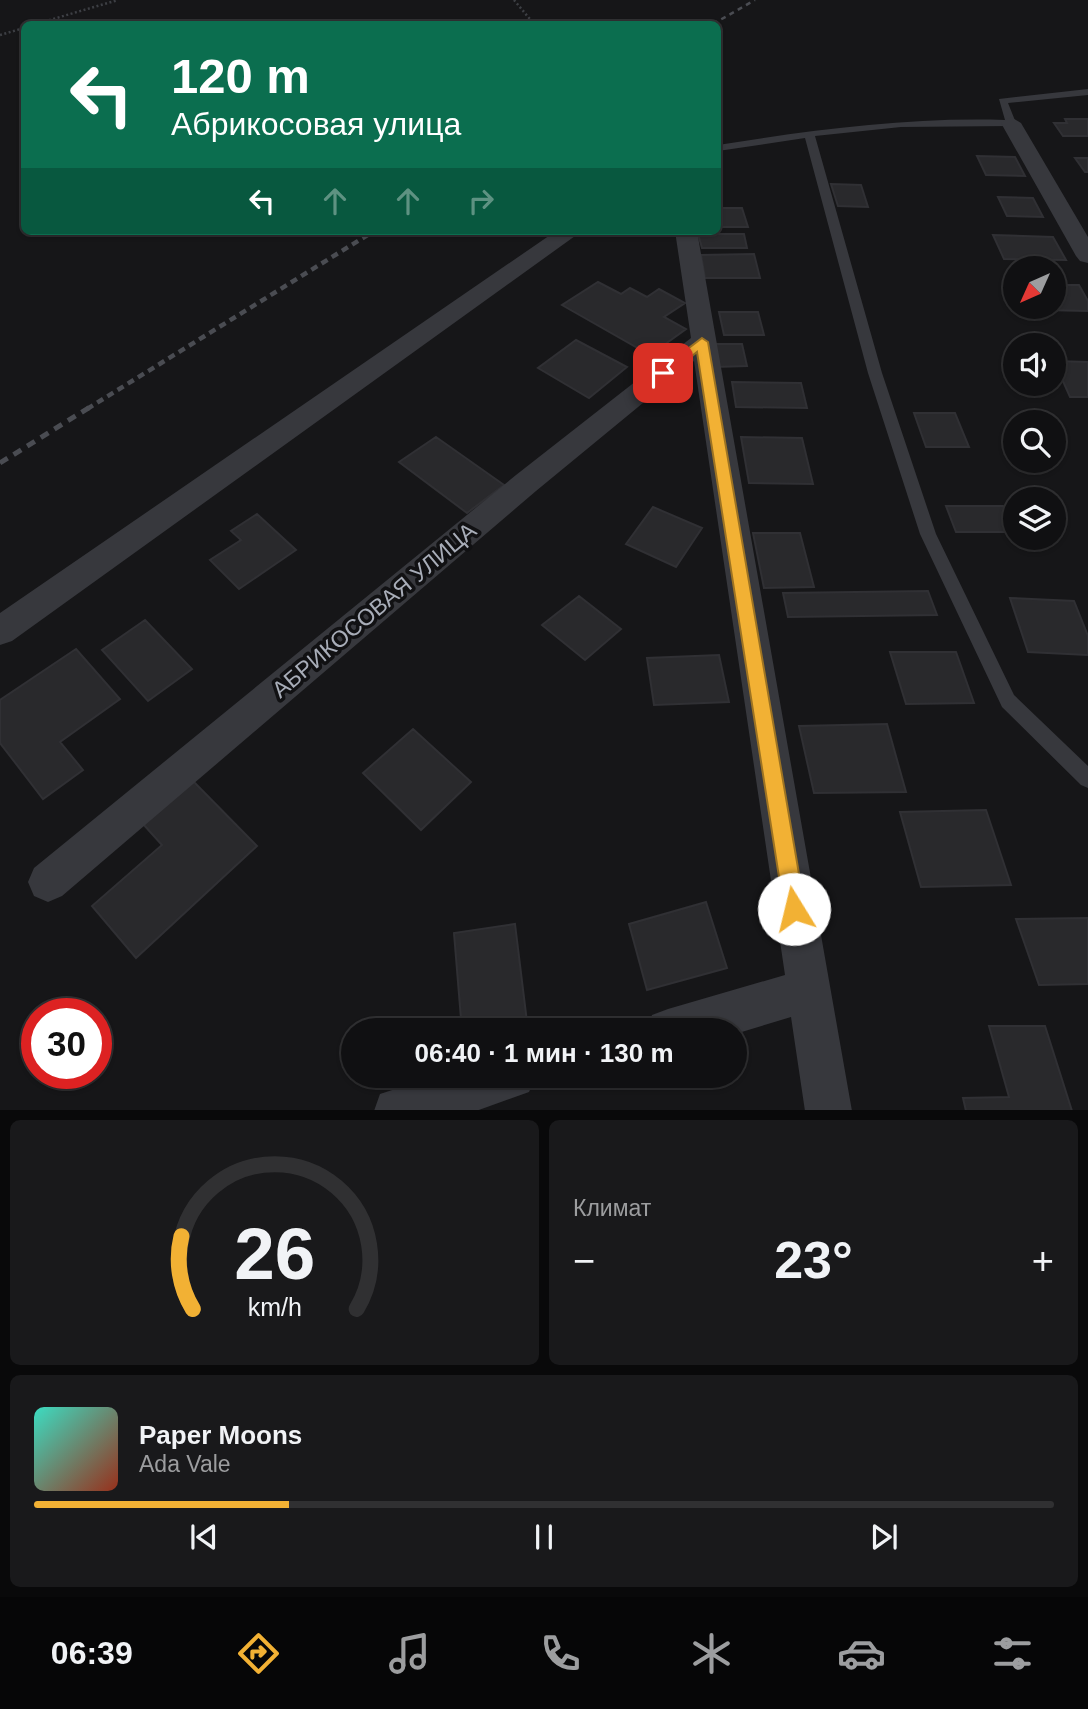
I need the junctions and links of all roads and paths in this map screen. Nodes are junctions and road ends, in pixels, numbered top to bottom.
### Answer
1 (118, 0) edge
2 (514, 0) edge
3 (46, 21) edge
4 (532, 21) edge
5 (21, 29) edge
6 (0, 35) edge
7 (1088, 92) edge
8 (1011, 123) junction
9 (809, 133) junction
10 (721, 148) edge
11 (565, 235) edge
12 (687, 235) edge
13 (1088, 256) edge
14 (702, 342) junction
15 (0, 631) edge
16 (1088, 779) edge
17 (48, 883) dead end
18 (808, 989) junction
19 (711, 1018) edge
20 (473, 1088) edge
21 (400, 1110) edge
22 (829, 1110) edge

1 - 3 path
2 - 4 path
5 - 6 path
7 - 8 lane
8 - 9 lane
8 - 13 street
9 - 10 lane
9 - 16 lane
11 - 15 street
12 - 14 street
14 - 17 street, АБРИКОСОВАЯ УЛИЦА
14 - 18 street
18 - 19 street
18 - 22 street
20 - 21 street

